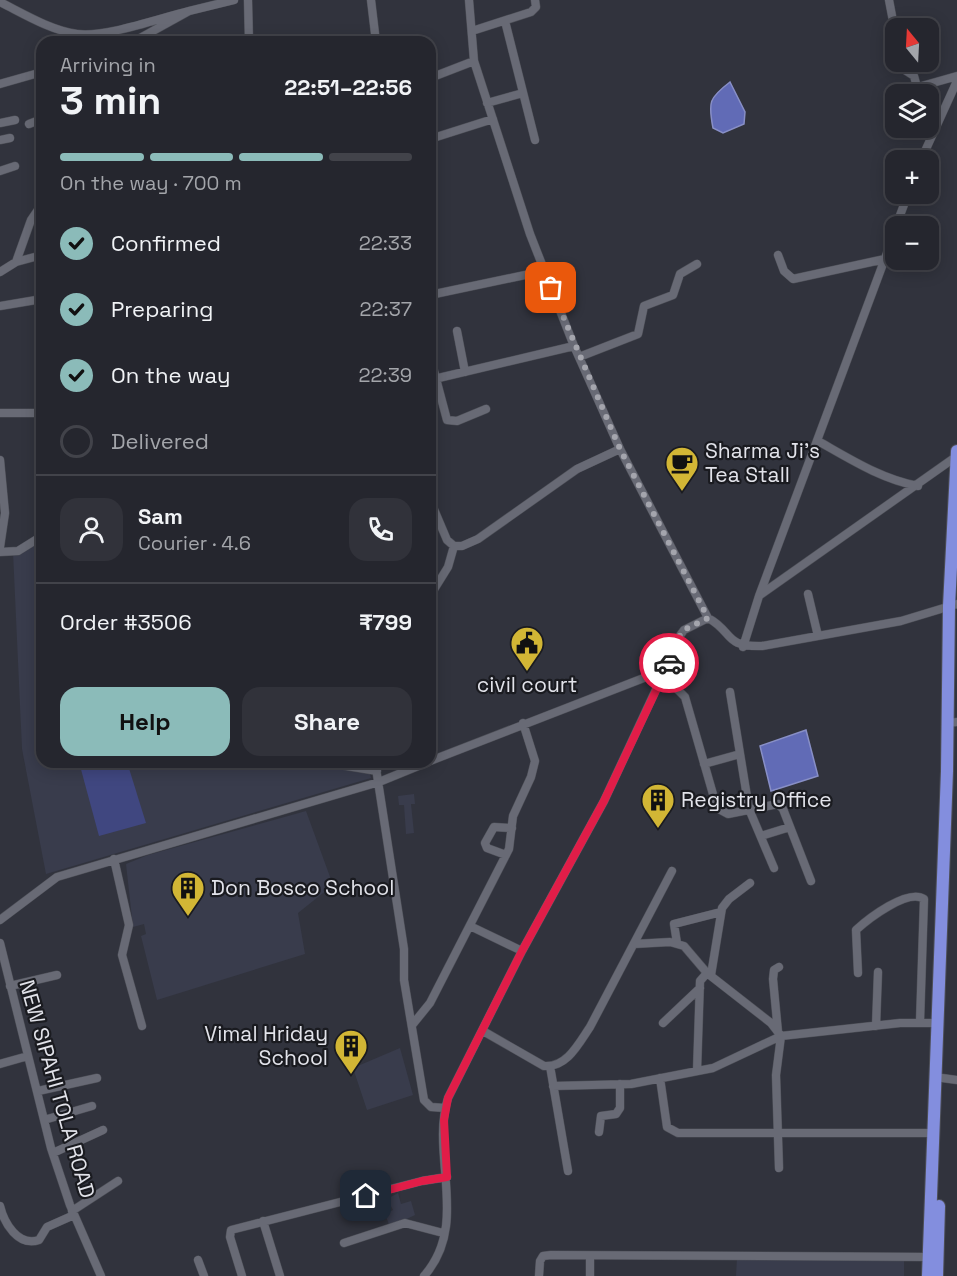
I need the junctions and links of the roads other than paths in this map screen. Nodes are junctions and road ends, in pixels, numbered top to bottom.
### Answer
1 (234, 0) edge
2 (248, 0) edge
3 (371, 0) edge
4 (469, 0) edge
5 (535, 0) edge
6 (889, 0) edge
7 (0, 2) edge
8 (189, 11) junction
9 (892, 18) edge
10 (505, 21) junction
11 (472, 31) junction
12 (145, 36) edge
13 (249, 36) edge
14 (375, 36) edge
15 (474, 61) junction
16 (908, 72) edge
17 (36, 74) edge
18 (436, 76) edge
19 (957, 76) edge
20 (957, 81) edge
21 (0, 84) edge
22 (916, 84) edge
23 (928, 84) edge
24 (523, 93) junction
25 (487, 103) junction
26 (493, 119) junction
27 (15, 120) dead end
28 (36, 121) edge
29 (0, 123) edge
30 (29, 124) dead end
31 (436, 137) edge
32 (10, 138) dead end
33 (0, 140) edge
34 (535, 140) dead end
35 (926, 150) edge
36 (15, 166) dead end
37 (0, 171) edge
38 (36, 213) edge
39 (778, 255) dead end
40 (36, 257) edge
41 (885, 259) joint
42 (16, 262) junction
43 (697, 264) dead end
44 (544, 271) junction
45 (0, 272) edge
46 (436, 295) edge
47 (36, 300) edge
48 (0, 306) edge
49 (457, 331) dead end
50 (574, 346) junction
51 (579, 357) junction
52 (465, 372) junction
53 (436, 379) edge
54 (436, 385) edge
55 (486, 410) dead end
56 (0, 413) edge
57 (36, 413) edge
58 (818, 441) junction
59 (620, 449) junction
60 (957, 455) edge
61 (0, 460) edge
62 (1, 478) edge
63 (918, 486) junction
64 (436, 515) edge
65 (36, 540) edge
66 (0, 544) edge
67 (454, 546) junction
68 (957, 578) edge
69 (436, 586) edge
70 (808, 594) dead end
71 (759, 596) junction
72 (954, 604) edge
73 (708, 618) junction
74 (818, 636) junction
75 (743, 646) junction
76 (667, 666) junction
77 (661, 682) junction
78 (730, 692) dead end
79 (953, 722) edge
80 (523, 723) junction
81 (740, 754) junction
82 (436, 758) edge
83 (704, 764) junction
84 (376, 768) edge
85 (412, 768) edge
86 (952, 774) edge
87 (379, 782) junction
88 (749, 809) junction
89 (790, 827) junction
90 (512, 828) junction
91 (761, 836) junction
92 (506, 855) junction
93 (114, 859) junction
94 (774, 868) dead end
95 (672, 871) dead end
96 (811, 881) dead end
97 (750, 883) dead end
98 (721, 912) junction
99 (0, 920) edge
100 (470, 926) junction
101 (0, 943) edge
102 (677, 943) junction
103 (634, 944) junction
104 (522, 951) junction
105 (779, 967) dead end
106 (879, 972) dead end
107 (858, 973) dead end
108 (709, 974) junction
109 (57, 975) dead end
110 (10, 986) junction
111 (700, 988) junction
112 (920, 1022) junction
113 (663, 1023) dead end
114 (936, 1023) junction
115 (412, 1024) junction
116 (142, 1026) dead end
117 (876, 1026) junction
118 (483, 1031) junction
119 (779, 1034) junction
120 (28, 1056) junction
121 (0, 1064) edge
122 (550, 1066) junction
123 (697, 1071) junction
124 (939, 1077) junction
125 (97, 1078) dead end
126 (660, 1078) junction
127 (957, 1080) edge
128 (620, 1084) junction
129 (553, 1086) junction
130 (38, 1091) junction
131 (93, 1106) dead end
132 (445, 1108) junction
133 (44, 1120) junction
134 (103, 1130) dead end
135 (599, 1132) dead end
136 (934, 1133) junction
137 (776, 1134) junction
138 (53, 1153) junction
139 (779, 1168) dead end
140 (568, 1171) dead end
141 (447, 1177) junction
142 (118, 1181) dead end
143 (0, 1206) edge
144 (73, 1213) junction
145 (263, 1221) junction
146 (443, 1233) junction
147 (344, 1243) dead end
148 (590, 1256) junction
149 (933, 1257) junction
150 (198, 1260) dead end
151 (101, 1276) edge
152 (204, 1276) edge
153 (242, 1276) edge
154 (280, 1276) edge
155 (424, 1276) edge
156 (538, 1276) edge
157 (590, 1276) edge
158 (928, 1276) edge
159 (937, 1276) edge

1 - 8 street
2 - 13 street
3 - 14 street
4 - 11 street
5 - 10 street
6 - 9 street
7 - 8 street
8 - 12 street
10 - 11 street
10 - 24 street
11 - 15 street
15 - 18 street
15 - 25 street
16 - 22 street
17 - 21 street
19 - 23 street
20 - 35 street
24 - 25 street
24 - 34 street
25 - 26 street
26 - 31 street
26 - 44 street
27 - 29 street
28 - 30 street
32 - 33 street
36 - 37 street
38 - 42 street
39 - 41 street
40 - 42 street
41 - 58 street
42 - 45 street
43 - 51 street
44 - 46 street
44 - 50 street
47 - 48 street
49 - 52 street
50 - 51 street
50 - 52 street
51 - 59 street
52 - 53 street
54 - 55 street
56 - 57 street
58 - 63 street
58 - 71 street
59 - 67 street
59 - 73 street
60 - 63 street
60 - 72 highway
61 - 62 street
62 - 66 street
63 - 71 street
64 - 67 street
65 - 66 street
67 - 69 street
68 - 72 highway
70 - 74 street
71 - 75 street
72 - 74 street
72 - 79 highway
73 - 75 street
73 - 76 street
74 - 75 street
76 - 77 street
76 - 80 street
77 - 83 street
77 - 104 street
78 - 81 street
79 - 86 highway
80 - 82 street
80 - 90 street
81 - 83 street
81 - 88 street
83 - 88 street
84 - 87 street
85 - 87 street
86 - 114 highway
86 - 124 highway
87 - 93 street
87 - 115 street
88 - 89 street
88 - 91 street
89 - 91 street
89 - 96 street
90 - 92 street
90 - 92 street
91 - 94 street
92 - 100 street
93 - 99 street
93 - 116 street
95 - 103 street
97 - 98 street
98 - 102 street
98 - 108 street
100 - 104 street
100 - 115 street
101 - 110 street, NEW SIPAHI TOLA ROAD
102 - 103 street
102 - 108 street
103 - 122 street
104 - 118 street
105 - 119 street
106 - 117 street
107 - 112 street
108 - 111 street
108 - 119 street
109 - 110 street
110 - 120 street, NEW SIPAHI TOLA ROAD
111 - 113 street
111 - 123 street
112 - 114 street
112 - 117 street
114 - 124 highway
115 - 132 street
117 - 119 street
118 - 122 street
118 - 132 street
119 - 123 street
119 - 137 street
120 - 121 street
120 - 130 street, NEW SIPAHI TOLA ROAD
122 - 129 street
123 - 126 street
124 - 127 street
124 - 136 highway
124 - 149 highway
125 - 130 street
126 - 128 street
126 - 137 street
128 - 129 street
128 - 135 street
129 - 140 street
130 - 133 street, NEW SIPAHI TOLA ROAD
131 - 133 street
132 - 141 street
133 - 138 street, NEW SIPAHI TOLA ROAD
134 - 138 street
136 - 137 street
136 - 149 highway
137 - 139 street
138 - 144 street, NEW SIPAHI TOLA ROAD
141 - 145 street
141 - 146 street
142 - 144 street
143 - 144 street
144 - 151 street, NEW SIPAHI TOLA ROAD
145 - 153 street
145 - 154 street
146 - 147 street
146 - 155 street
148 - 149 street
148 - 156 street
148 - 157 street
149 - 158 highway
149 - 159 highway
150 - 152 street

